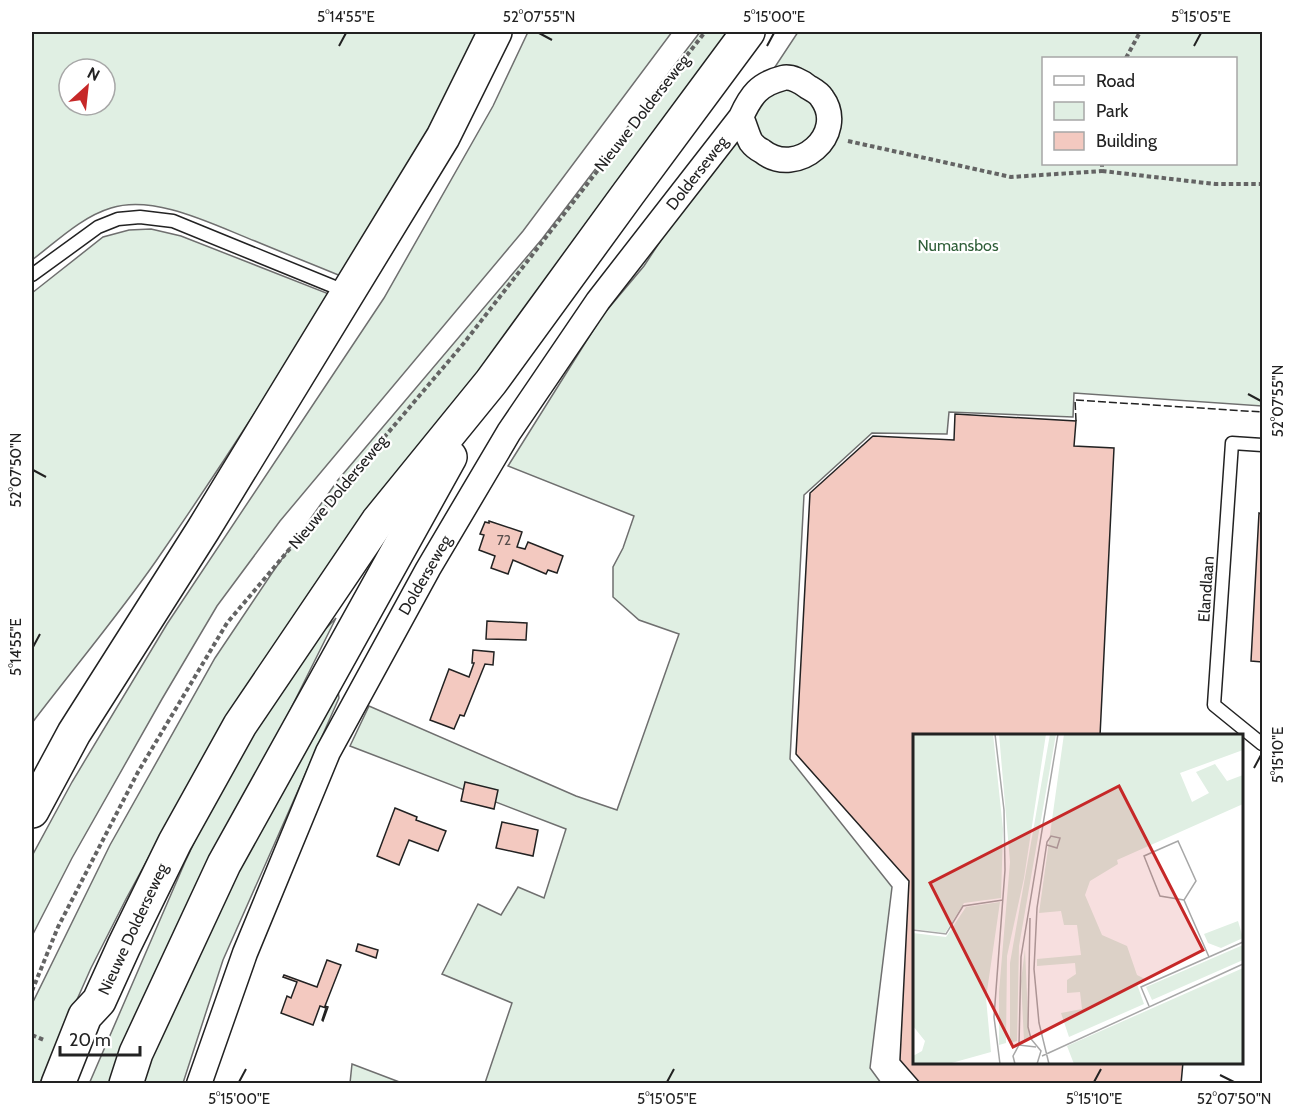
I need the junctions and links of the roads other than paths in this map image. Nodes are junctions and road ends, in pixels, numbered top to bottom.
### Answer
1 (495, 32) edge
2 (748, 32) edge
3 (741, 117) junction
4 (32, 276) edge
5 (348, 292) junction
6 (491, 382) junction
7 (1263, 445) edge
8 (1263, 744) edge
9 (32, 812) edge
10 (99, 1001) junction
11 (58, 1083) edge
12 (77, 1083) edge
13 (126, 1083) edge
14 (199, 1083) edge

1 - 5 main road
2 - 6 main road, Nieuwe Dolderseweg
3 - 3 street, Dolderseweg
3 - 14 street, Dolderseweg
4 - 5 lane
5 - 9 main road
6 - 10 main road, Nieuwe Dolderseweg
6 - 13 main road, Nieuwe Dolderseweg
7 - 8 lane, Elandlaan
10 - 11 main road, Nieuwe Dolderseweg
10 - 12 main road, Nieuwe Dolderseweg

